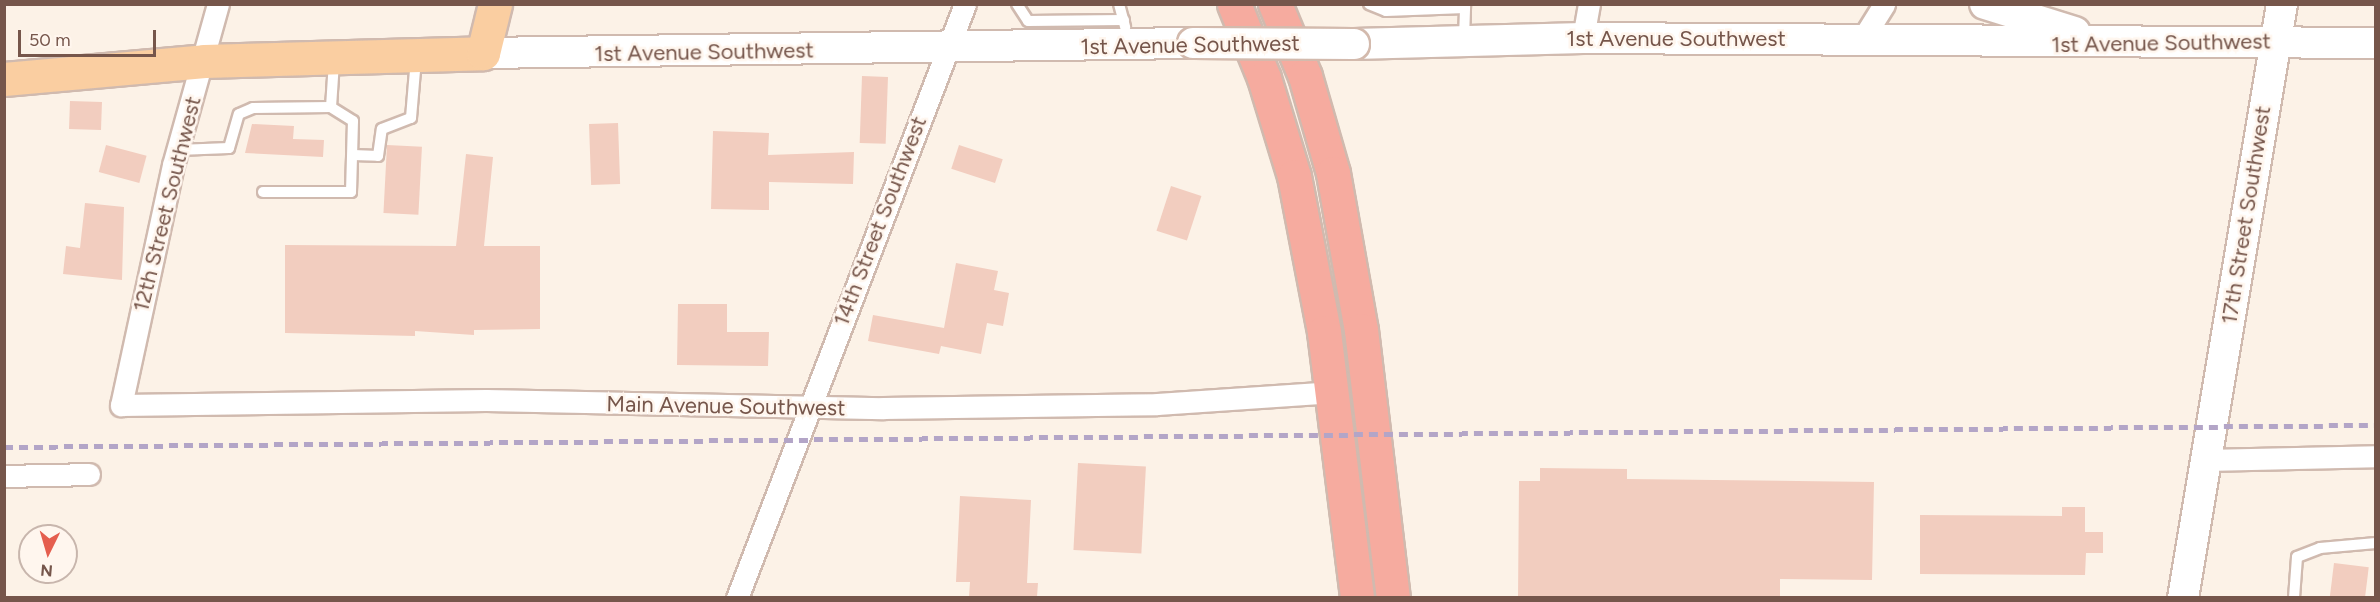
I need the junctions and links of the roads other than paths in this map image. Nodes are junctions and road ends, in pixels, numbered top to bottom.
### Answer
1 (218, 4) edge
2 (495, 4) edge
3 (965, 4) edge
4 (1017, 4) edge
5 (1119, 4) edge
6 (1234, 4) edge
7 (1275, 4) edge
8 (1369, 4) edge
9 (1589, 4) edge
10 (1884, 4) edge
11 (1985, 4) edge
12 (2282, 4) edge
13 (1465, 6) edge
14 (1126, 32) junction
15 (1028, 33) junction
16 (1583, 38) junction
17 (1863, 38) junction
18 (2274, 40) junction
19 (1464, 41) junction
20 (2149, 41) junction
21 (2376, 43) edge
22 (947, 46) junction
23 (483, 53) junction
24 (416, 56) junction
25 (334, 59) junction
26 (204, 61) junction
27 (4, 79) edge
28 (331, 106) junction
29 (178, 150) junction
30 (353, 155) junction
31 (263, 192) dead end
32 (1331, 392) junction
33 (122, 405) joint
34 (808, 405) junction
35 (2376, 456) edge
36 (2205, 459) junction
37 (89, 474) dead end
38 (4, 476) edge
39 (2376, 543) edge
40 (737, 597) edge
41 (1357, 597) edge
42 (1393, 597) edge
43 (2182, 597) edge
44 (2294, 597) edge

1 - 26 street, 12th Street Southwest
2 - 23 main road
3 - 22 street, 14th Street Southwest
4 - 15 lane
5 - 14 lane
6 - 32 highway
7 - 42 highway
8 - 13 lane
9 - 16 street
10 - 17 street
11 - 20 main road
12 - 18 main road, 17th Street Southwest
13 - 19 lane
14 - 15 main road, 1st Avenue Southwest
14 - 19 main road, 1st Avenue Southwest, bridge
15 - 22 main road, 1st Avenue Southwest
16 - 17 main road, 1st Avenue Southwest
16 - 19 main road, 1st Avenue Southwest
17 - 20 main road, 1st Avenue Southwest
18 - 20 main road, 1st Avenue Southwest
18 - 21 main road, 1st Avenue Southwest
18 - 36 main road, 17th Street Southwest
22 - 23 main road, 1st Avenue Southwest
22 - 34 street, 14th Street Southwest
23 - 24 main road, 1st Avenue Southwest
24 - 25 main road, 1st Avenue Southwest
24 - 30 lane
25 - 26 main road, 1st Avenue Southwest
25 - 28 lane
26 - 27 main road, 1st Avenue Southwest
26 - 29 street, 12th Street Southwest
28 - 29 lane
28 - 30 lane
29 - 33 street, 12th Street Southwest
30 - 31 lane
32 - 34 street, Main Avenue Southwest
32 - 41 highway
33 - 34 street, Main Avenue Southwest
34 - 40 street, 14th Street Southwest
35 - 36 street
36 - 43 main road, 17th Street Southwest
37 - 38 street
39 - 44 lane

